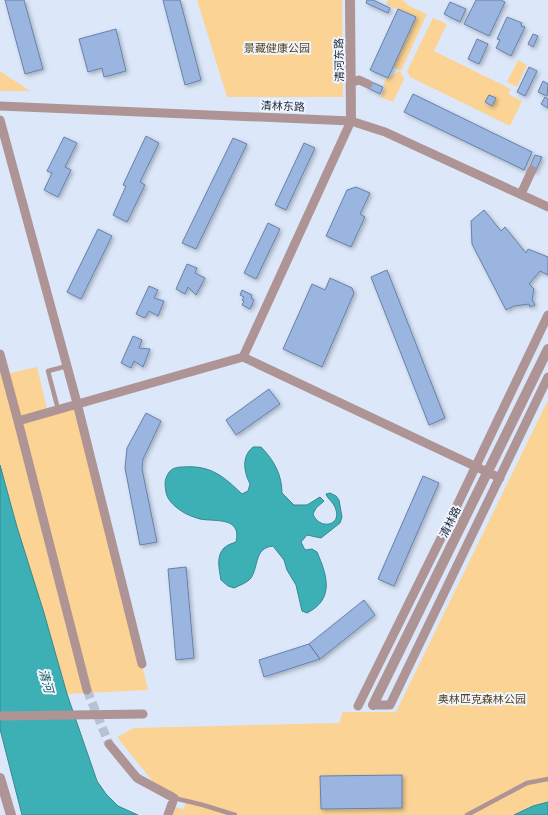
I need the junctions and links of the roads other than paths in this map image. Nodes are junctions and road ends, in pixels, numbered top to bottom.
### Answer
1 (350, 0) edge
2 (353, 81) junction
3 (368, 84) dead end
4 (0, 106) edge
5 (0, 120) edge
6 (351, 121) junction
7 (532, 170) dead end
8 (520, 194) junction
9 (548, 206) edge
10 (548, 315) edge
11 (548, 349) edge
12 (0, 354) edge
13 (243, 357) junction
14 (67, 366) junction
15 (548, 377) edge
16 (77, 403) junction
17 (58, 409) junction
18 (18, 421) junction
19 (476, 467) junction
20 (488, 473) junction
21 (500, 478) junction
22 (142, 664) dead end
23 (87, 690) tunnel mouth
24 (373, 705) joint
25 (358, 706) dead end
26 (143, 714) dead end
27 (0, 716) edge
28 (109, 744) tunnel mouth
29 (0, 778) edge
30 (548, 779) edge
31 (174, 798) junction
32 (168, 814) edge
33 (11, 815) edge
34 (235, 815) edge
35 (466, 815) edge

1 - 2 street, 清河东路
2 - 3 street
2 - 6 street, 清河东路
4 - 6 street, 清林东路
5 - 14 street
6 - 8 street, 清林东路
6 - 13 street
7 - 8 street
8 - 9 street, 清林东路
10 - 19 street
11 - 20 street, 清林路
12 - 18 street
13 - 16 street
13 - 19 street
14 - 16 street
14 - 17 lane
15 - 21 street
16 - 17 street
16 - 22 street
17 - 18 street
18 - 23 street
19 - 20 street
19 - 25 street
20 - 21 street
20 - 24 street, 清林路
21 - 24 street
26 - 27 street, bridge
28 - 31 street
29 - 33 street
30 - 35 lane
31 - 32 street
31 - 34 lane

